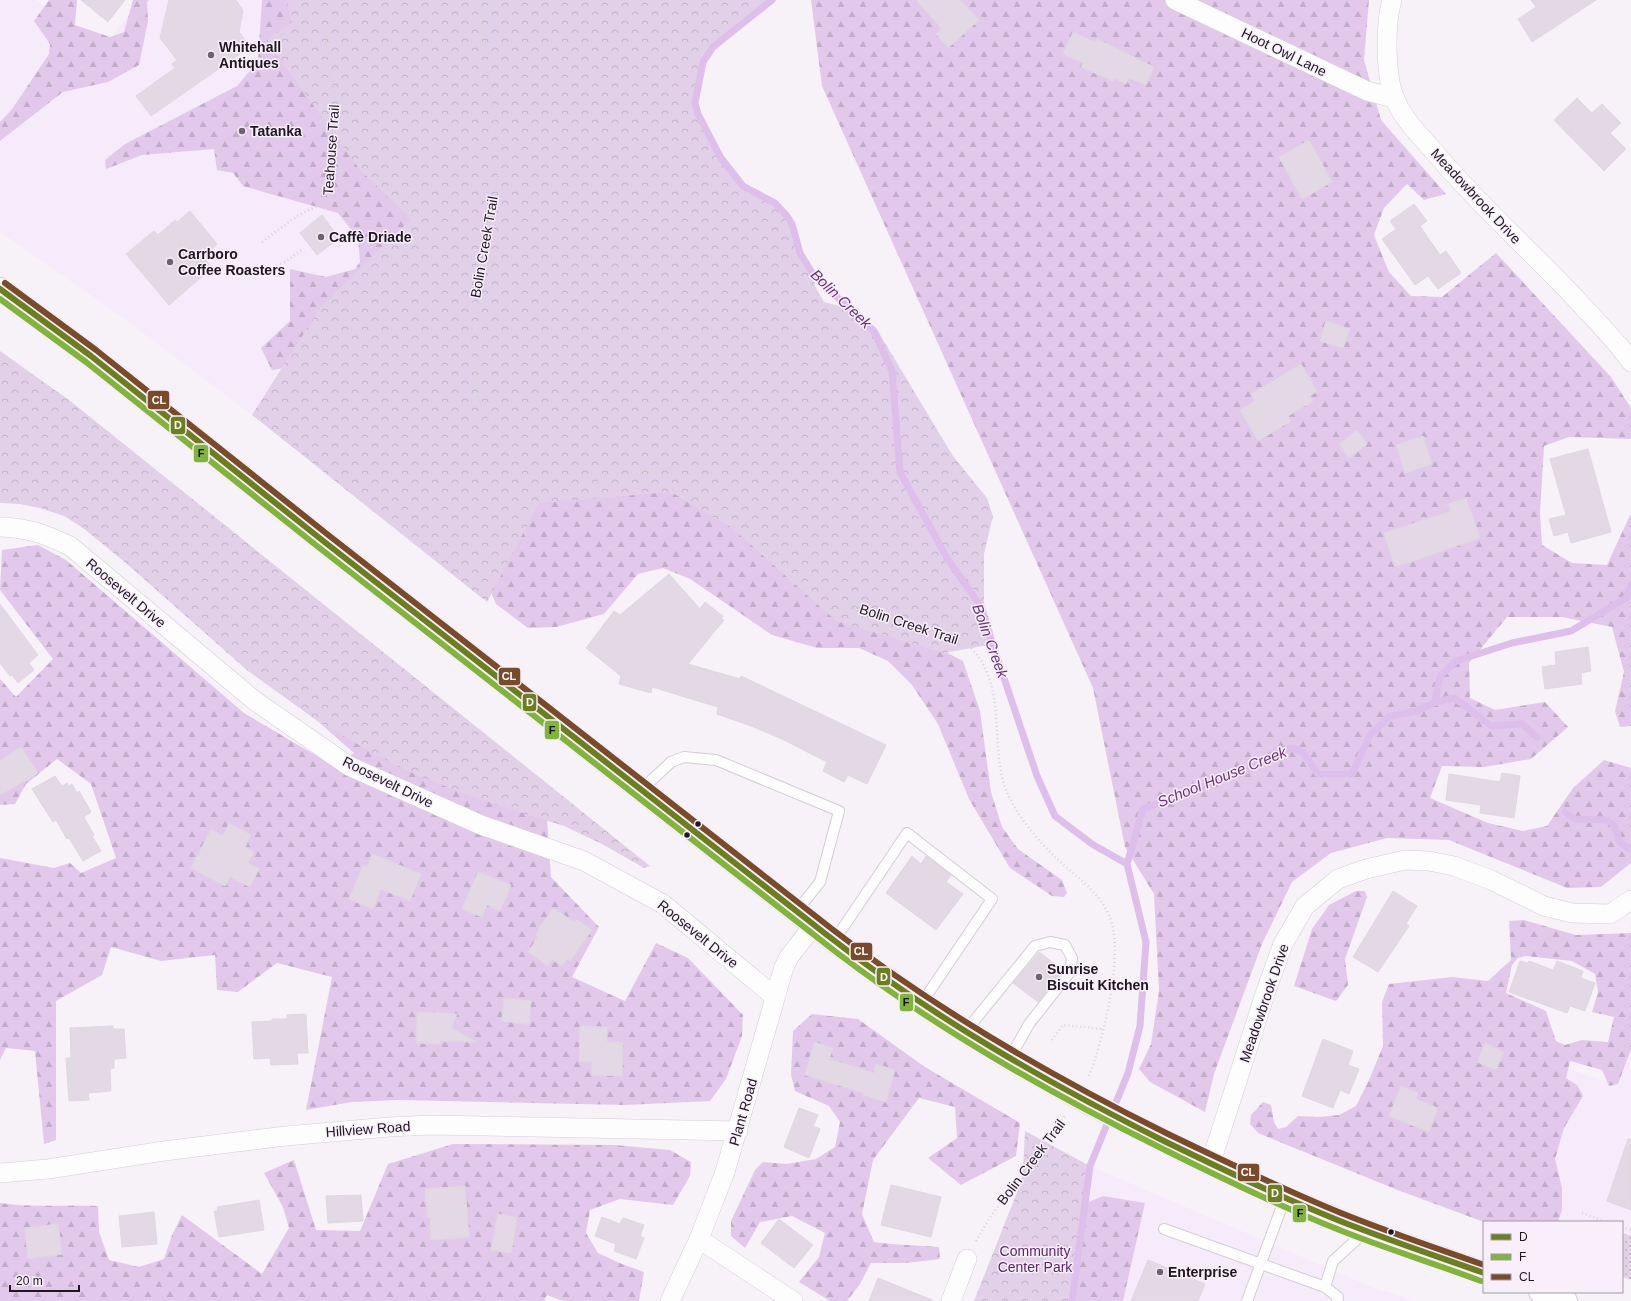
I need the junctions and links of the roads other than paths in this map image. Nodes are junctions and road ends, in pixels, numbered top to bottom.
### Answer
1 (1175, 0) edge
2 (1392, 0) edge
3 (1394, 98) junction
4 (0, 289) edge
5 (1631, 362) edge
6 (0, 527) edge
7 (641, 790) junction
8 (1631, 900) edge
9 (796, 912) junction
10 (814, 926) junction
11 (834, 941) junction
12 (775, 997) junction
13 (921, 1004) junction
14 (965, 1032) junction
15 (1010, 1058) junction
16 (738, 1131) junction
17 (1210, 1165) junction
18 (0, 1173) edge
19 (1285, 1198) junction
20 (1164, 1229) dead end
21 (1366, 1232) junction
22 (699, 1239) junction
23 (967, 1259) road end
24 (1261, 1265) junction
25 (1483, 1273) edge
26 (1325, 1287) junction
27 (1543, 1293) edge
28 (670, 1301) edge
29 (793, 1301) edge
30 (951, 1301) edge
31 (1247, 1301) edge
32 (1337, 1301) edge
33 (1566, 1301) edge

1 - 3 street, Hoot Owl Lane
2 - 3 street, Meadowbrook Drive
3 - 5 street, Meadowbrook Drive
4 - 7 main road
6 - 12 street, Roosevelt Drive
7 - 9 main road
7 - 9 lane
8 - 17 street, Meadowbrook Drive
9 - 10 main road
10 - 11 main road
10 - 12 street, Plant Road
11 - 13 main road
11 - 13 lane
12 - 16 street, Plant Road
13 - 14 main road
14 - 15 main road
14 - 15 lane
15 - 17 main road, bridge
16 - 18 street, Hillview Road
16 - 22 street, Plant Road
17 - 19 main road
19 - 21 main road
19 - 24 lane
20 - 24 lane
21 - 25 main road
21 - 26 lane
22 - 28 street, Plant Road
22 - 29 street
23 - 30 street
24 - 26 lane
24 - 31 lane
26 - 32 lane
27 - 33 main road

